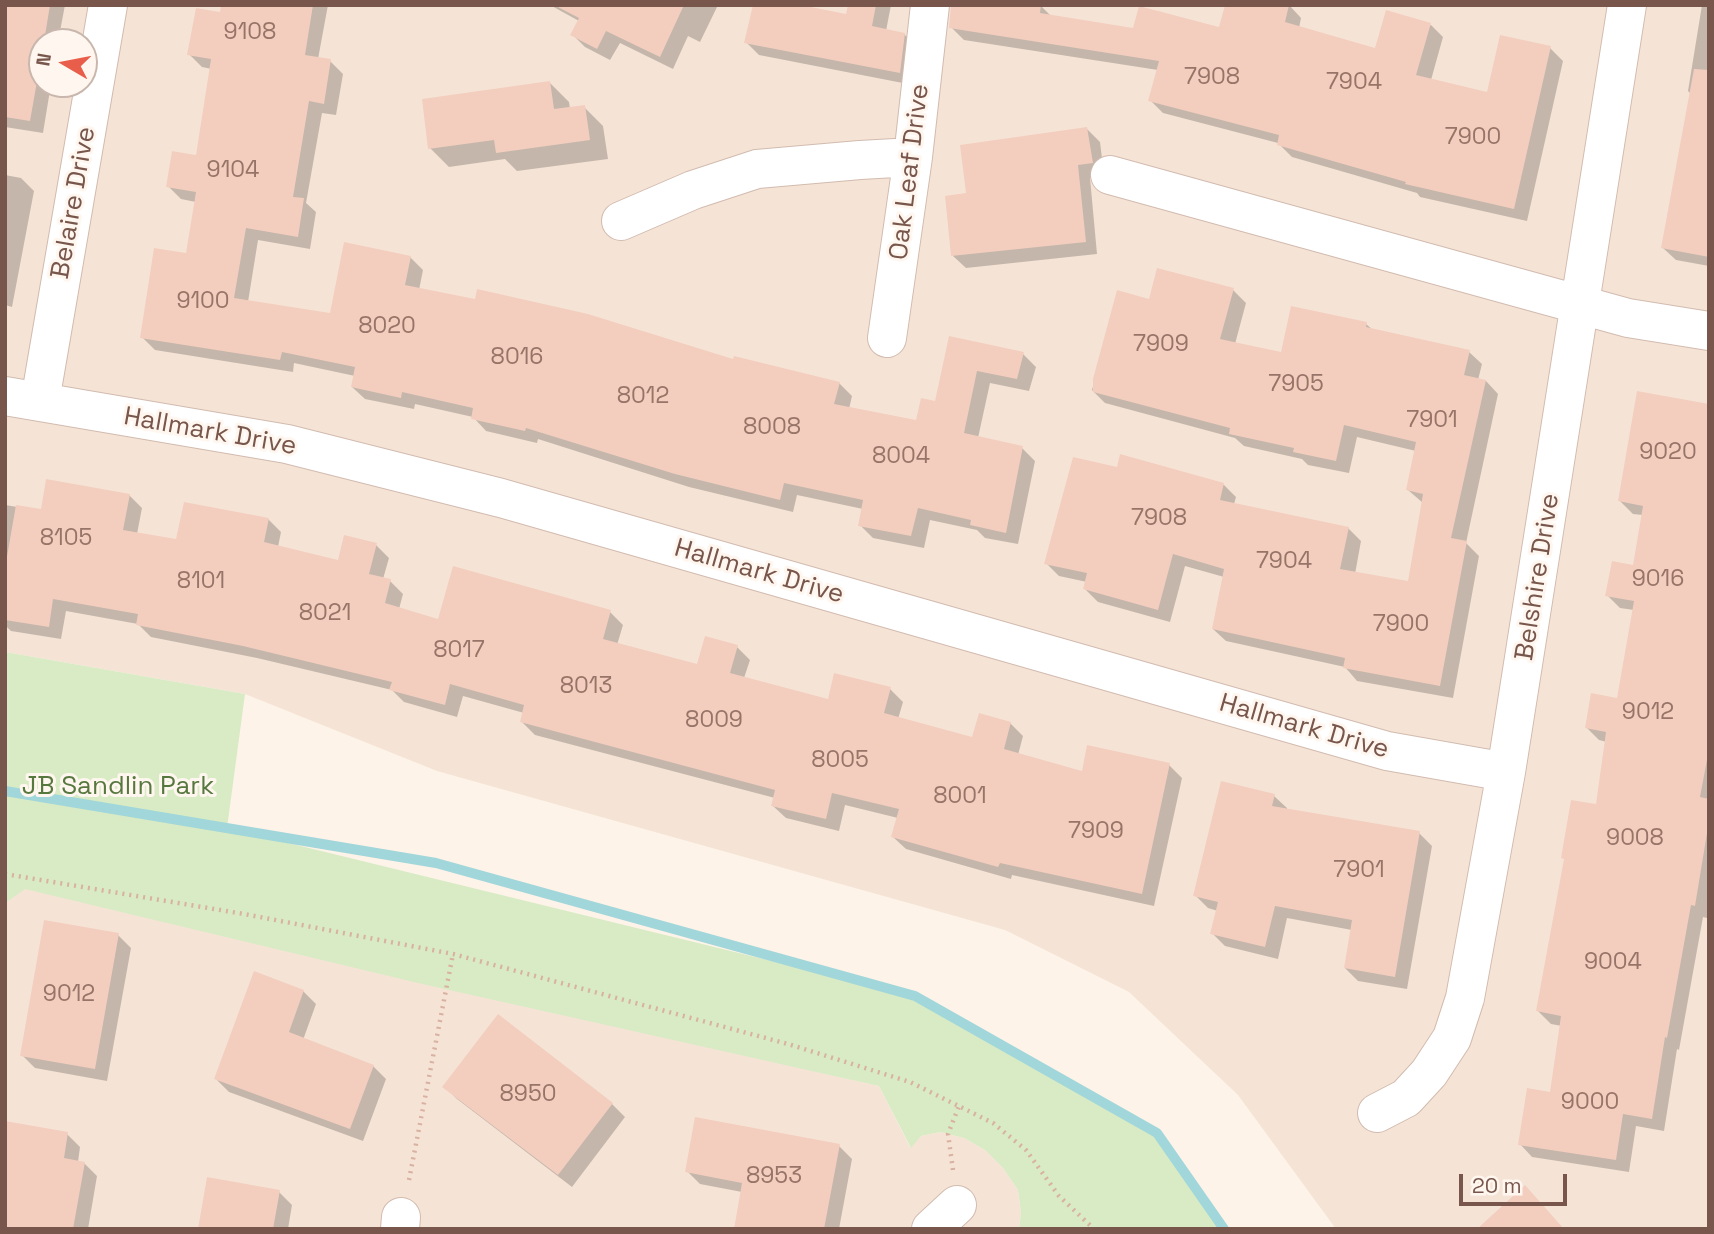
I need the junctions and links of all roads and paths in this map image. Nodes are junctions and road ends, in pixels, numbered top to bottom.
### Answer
1 (108, 5) edge
2 (930, 5) edge
3 (1627, 5) edge
4 (913, 158) junction
5 (1110, 175) dead end
6 (621, 221) dead end
7 (1581, 305) junction
8 (1709, 331) edge
9 (887, 338) dead end
10 (23, 399) edge
11 (1506, 772) junction
12 (5, 874) edge
13 (453, 954) junction
14 (959, 1106) junction
15 (1377, 1113) dead end
16 (944, 1217) edge
17 (400, 1223) edge
18 (1094, 1229) edge

1 - 10 street, Belaire Drive
2 - 4 street, Oak Leaf Drive
3 - 7 street, Belshire Drive
4 - 6 street
4 - 9 street, Oak Leaf Drive
5 - 7 street
7 - 8 street
7 - 11 street, Belshire Drive
10 - 11 street, Hallmark Drive
11 - 15 street, Belshire Drive
12 - 13 path
13 - 14 path
13 - 17 path
14 - 16 path
14 - 18 path

